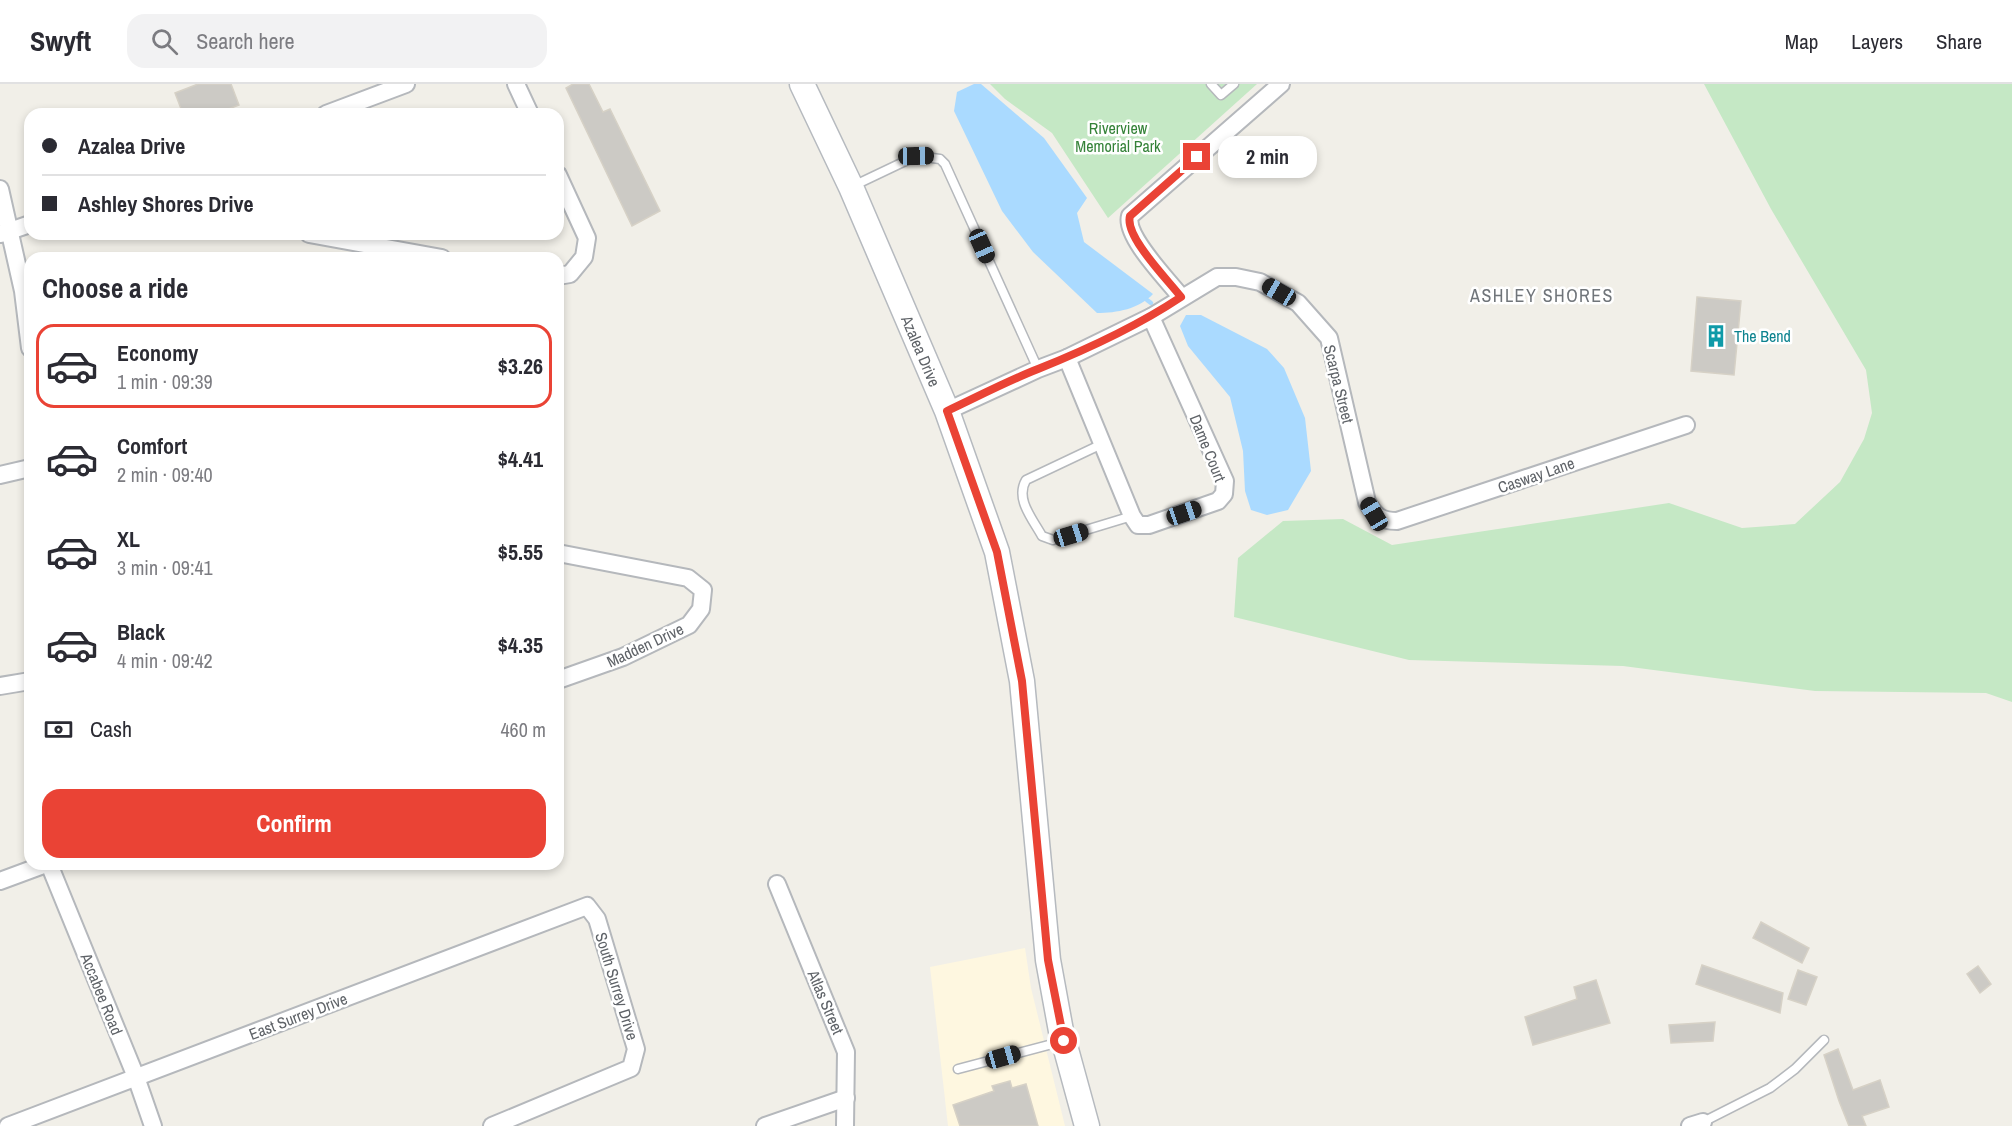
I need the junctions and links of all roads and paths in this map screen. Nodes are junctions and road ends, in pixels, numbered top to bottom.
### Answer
1 (406, 84) edge
2 (516, 84) edge
3 (802, 84) edge
4 (1211, 84) edge
5 (1234, 84) edge
6 (1281, 84) edge
7 (342, 108) edge
8 (527, 108) edge
9 (851, 187) junction
10 (564, 188) edge
11 (0, 189) edge
12 (24, 226) edge
13 (5, 233) edge
14 (342, 240) edge
15 (409, 252) edge
16 (564, 275) edge
17 (1181, 297) junction
18 (24, 299) edge
19 (1151, 317) junction
20 (1067, 358) junction
21 (1038, 369) junction
22 (947, 411) junction
23 (1686, 425) dead end
24 (1102, 444) junction
25 (24, 469) edge
26 (0, 475) edge
27 (1132, 516) junction
28 (1385, 521) joint
29 (564, 554) edge
30 (564, 678) edge
31 (24, 682) edge
32 (0, 686) edge
33 (30, 870) edge
34 (50, 870) edge
35 (0, 881) edge
36 (777, 884) dead end
37 (587, 906) joint
38 (1824, 1040) dead end
39 (1064, 1041) junction
40 (958, 1069) dead end
41 (136, 1077) junction
42 (846, 1098) junction
43 (1696, 1124) edge
44 (8, 1126) edge
45 (153, 1126) edge
46 (492, 1126) edge
47 (765, 1126) edge
48 (845, 1126) edge
49 (1087, 1126) edge

1 - 7 street
2 - 8 street
3 - 9 street, Azalea Drive
4 - 5 lane
6 - 17 street
9 - 21 lane
9 - 22 street, Azalea Drive
10 - 16 street
11 - 13 street
12 - 13 street
13 - 18 street
14 - 15 street
17 - 19 street, Scarpa Street
17 - 28 street, Scarpa Street
19 - 20 street, Scarpa Street
19 - 27 street, Dame Court
20 - 21 street, Scarpa Street
20 - 24 street
21 - 22 street, Scarpa Street
22 - 39 street, Azalea Drive
23 - 28 street, Casway Lane
24 - 27 street
24 - 27 lane
25 - 26 street
29 - 30 street, Madden Drive
31 - 32 street
33 - 35 street
34 - 41 street, Accabee Road
36 - 42 street, Atlas Street
37 - 41 street, East Surrey Drive
37 - 46 street, South Surrey Drive
38 - 43 lane
39 - 40 lane
39 - 49 street, Azalea Drive
41 - 44 street, East Surrey Drive
41 - 45 street, Accabee Road
42 - 47 street
42 - 48 street, Atlas Street

